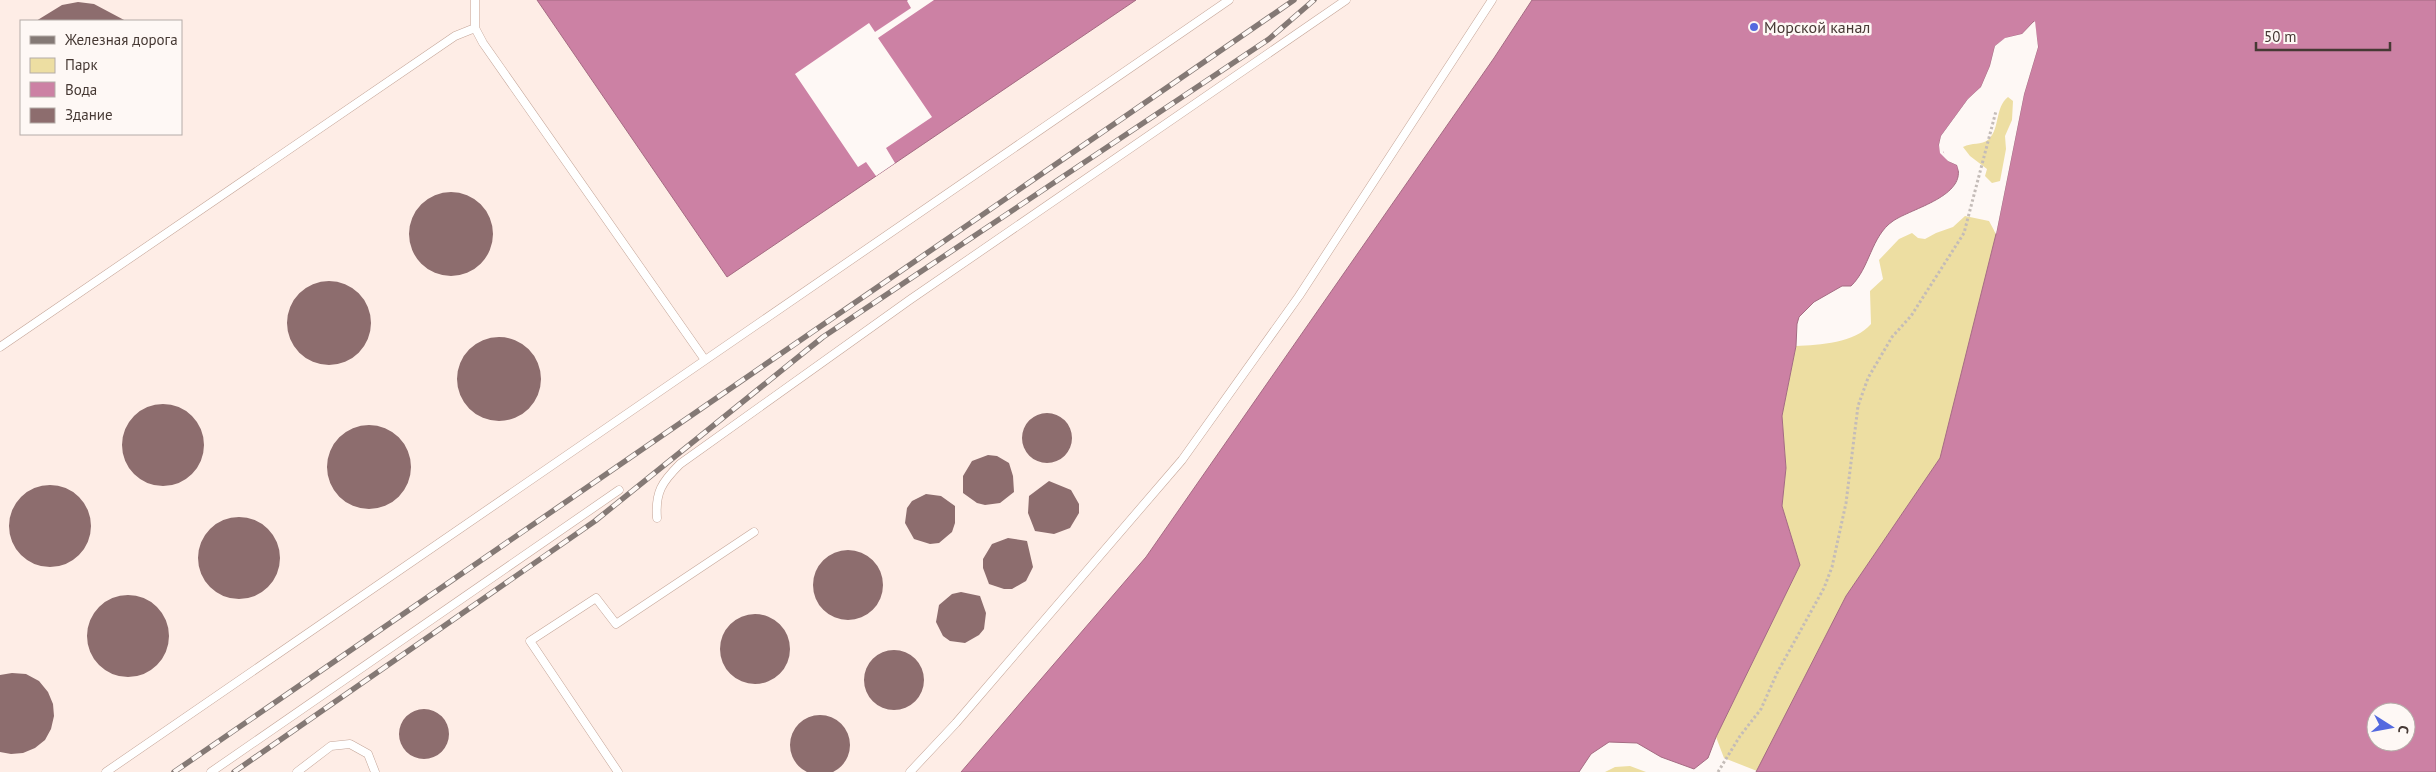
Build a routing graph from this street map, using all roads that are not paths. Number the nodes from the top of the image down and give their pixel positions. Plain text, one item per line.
1 (475, 0) edge
2 (1228, 0) edge
3 (1346, 0) edge
4 (1492, 0) edge
5 (474, 28) junction
6 (0, 347) edge
7 (705, 360) junction
8 (620, 490) dead end
9 (657, 518) dead end
10 (754, 532) dead end
11 (106, 772) edge
12 (211, 772) edge
13 (297, 772) edge
14 (375, 772) edge
15 (618, 772) edge
16 (910, 772) edge

1 - 5 lane
2 - 7 lane
3 - 9 lane
4 - 16 lane
5 - 6 lane
5 - 7 lane
7 - 11 lane
8 - 12 lane
10 - 15 lane
13 - 14 lane

